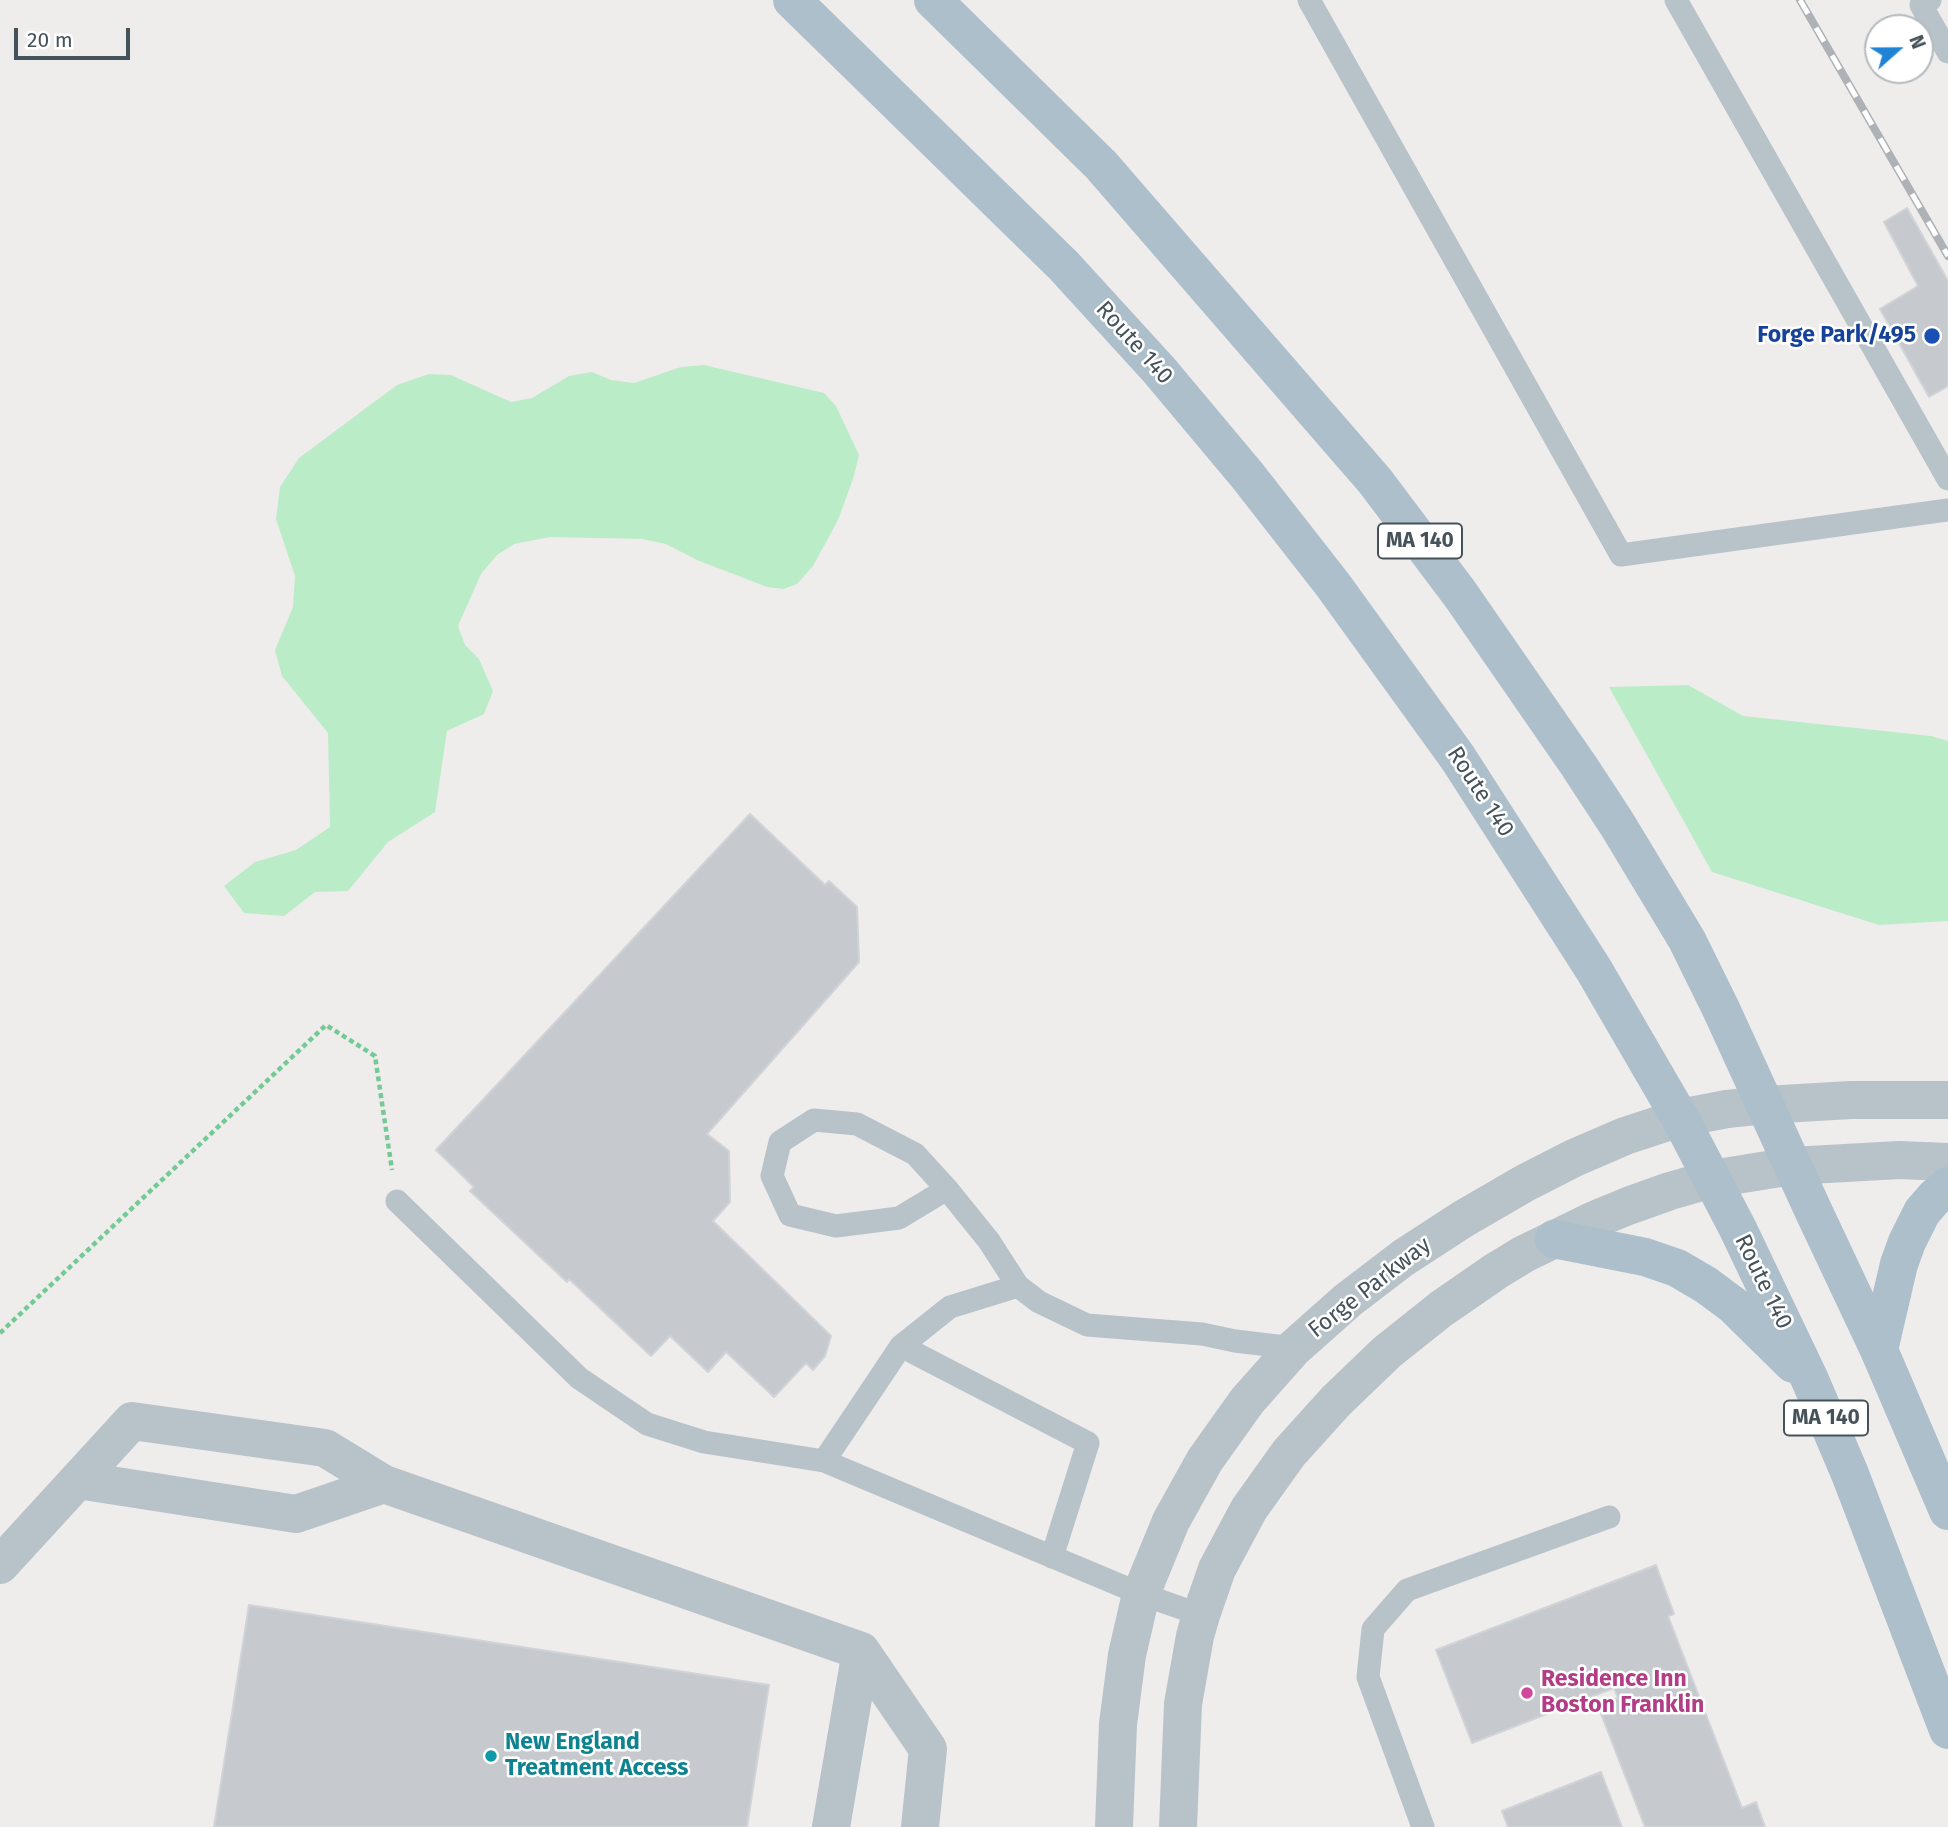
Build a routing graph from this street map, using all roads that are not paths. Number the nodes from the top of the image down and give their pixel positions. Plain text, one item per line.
1 (792, 0) edge
2 (933, 0) edge
3 (1309, 0) edge
4 (1676, 0) edge
5 (1930, 0) edge
6 (1948, 52) edge
7 (1948, 478) edge
8 (1948, 510) edge
9 (1948, 1100) edge
10 (1765, 1105) junction
11 (1680, 1118) junction
12 (1948, 1162) edge
13 (1792, 1166) junction
14 (1712, 1180) junction
15 (1948, 1186) edge
16 (947, 1189) junction
17 (397, 1201) road end
18 (1554, 1239) junction
19 (1018, 1286) junction
20 (901, 1346) junction
21 (1294, 1348) junction
22 (1879, 1350) junction
23 (1810, 1380) junction
24 (824, 1461) junction
25 (78, 1480) junction
26 (383, 1484) junction
27 (1948, 1511) edge
28 (1609, 1517) dead end
29 (1052, 1557) junction
30 (0, 1565) edge
31 (1142, 1594) junction
32 (1200, 1615) junction
33 (860, 1651) junction
34 (1948, 1730) edge
35 (831, 1827) edge
36 (920, 1827) edge
37 (1114, 1827) edge
38 (1178, 1827) edge
39 (1423, 1827) edge

1 - 11 main road, Route 140 / MA 140
2 - 10 main road, MA 140
3 - 8 lane
4 - 7 lane
5 - 6 lane
9 - 10 street, Forge Parkway
10 - 11 street, Forge Parkway
10 - 13 main road, MA 140
11 - 14 main road, Route 140 / MA 140
11 - 21 street, Forge Parkway
12 - 13 street
13 - 14 street
13 - 22 main road, MA 140
14 - 18 street
14 - 23 main road, Route 140 / MA 140
15 - 22 main road
16 - 16 lane
16 - 19 lane
17 - 24 lane
18 - 23 main road
18 - 32 street
19 - 20 lane
19 - 21 lane
20 - 24 lane
20 - 29 lane
21 - 31 street, Forge Parkway
22 - 27 main road, MA 140
23 - 34 main road, Route 140 / MA 140
24 - 29 lane
25 - 26 street
25 - 26 street
25 - 30 street
26 - 33 street
28 - 39 lane
29 - 31 lane
31 - 32 lane
31 - 37 street, Forge Parkway
32 - 38 street
33 - 35 street
33 - 36 street

